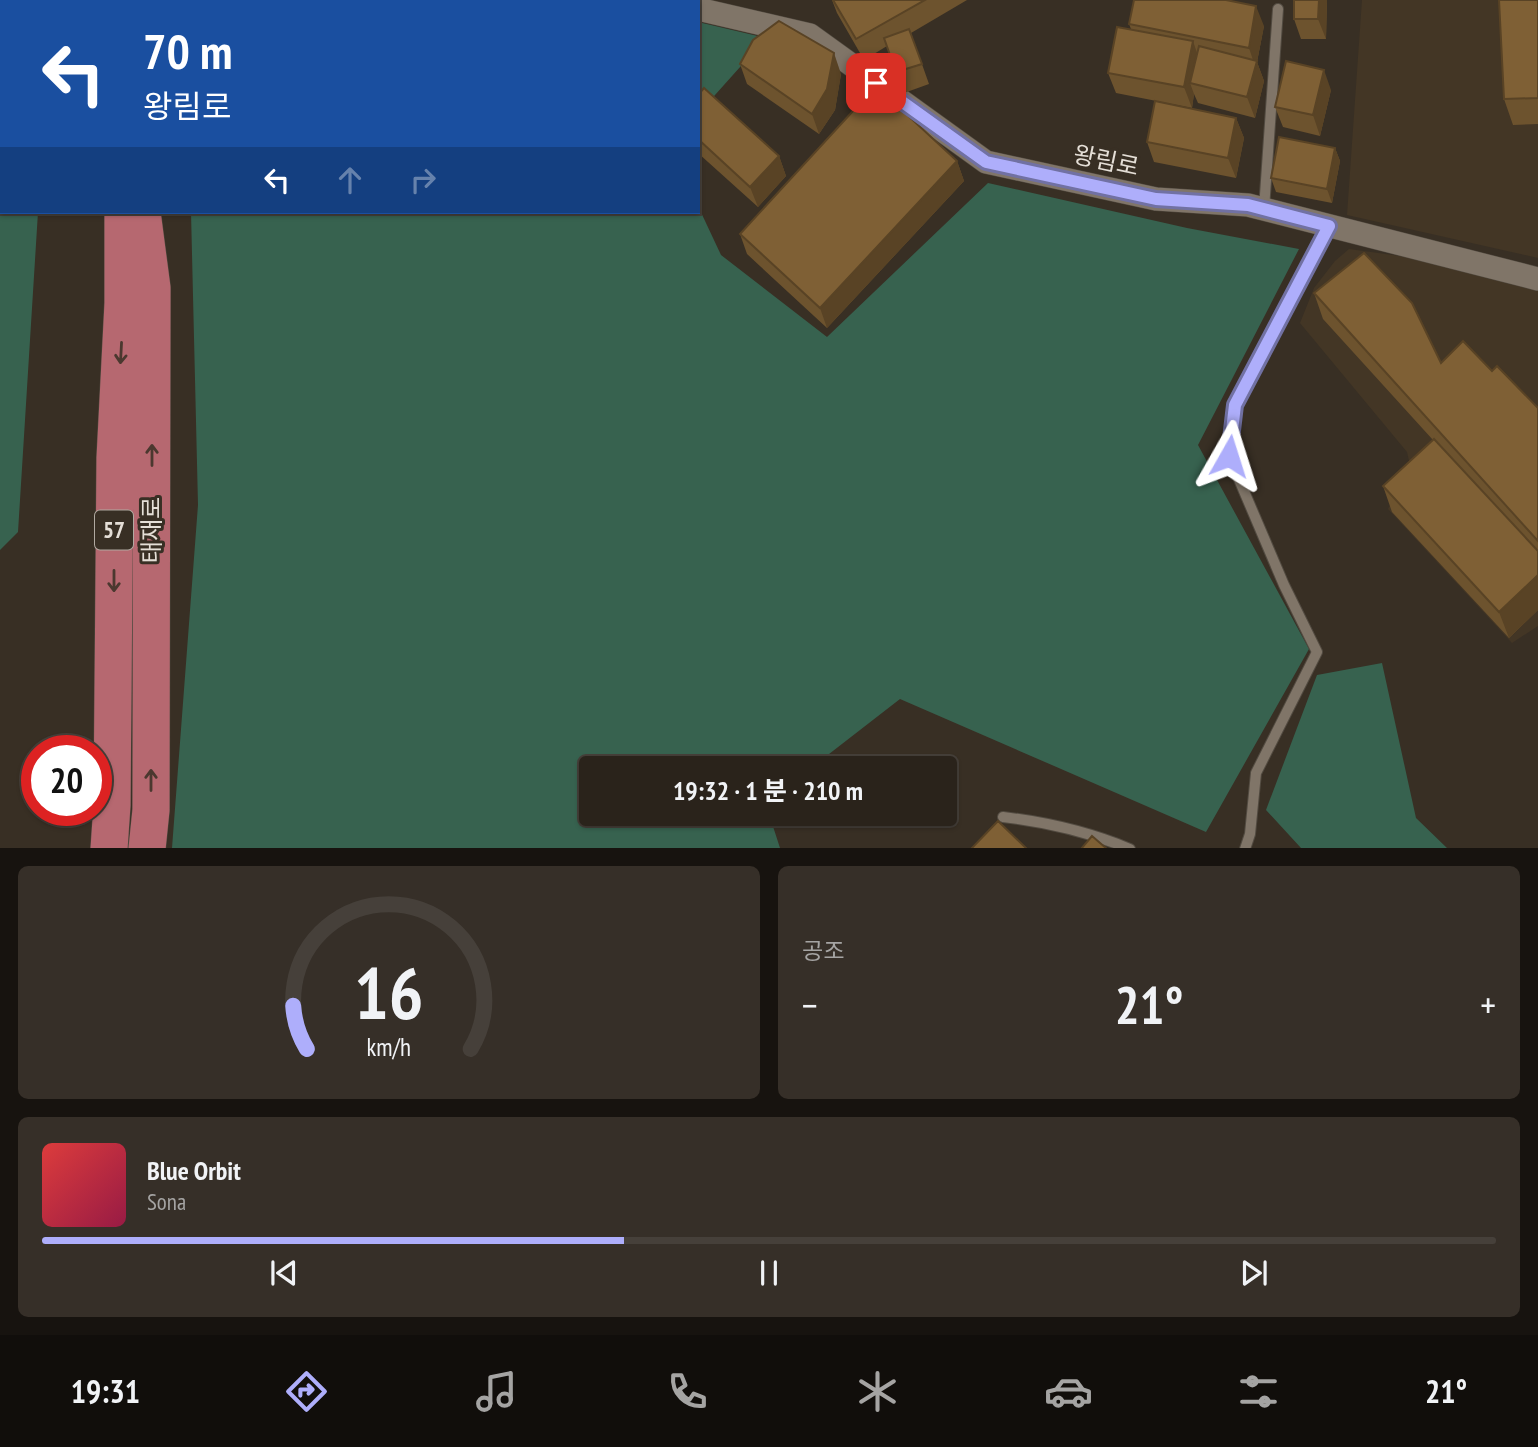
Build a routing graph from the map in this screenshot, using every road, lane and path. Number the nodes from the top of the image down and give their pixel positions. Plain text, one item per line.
1 (700, 9) edge
2 (1279, 9) dead end
3 (1264, 209) junction
4 (111, 214) edge
5 (123, 214) edge
6 (142, 214) edge
7 (160, 214) edge
8 (1329, 226) junction
9 (1538, 279) edge
10 (138, 296) junction
11 (1003, 817) dead end
12 (106, 848) edge
13 (147, 848) edge
14 (1128, 848) edge
15 (1245, 848) edge

1 - 3 street, 왕림로
2 - 3 lane
3 - 8 street, 왕림로
4 - 10 highway
5 - 10 highway, 태재로 / 57
6 - 10 highway, 태재로 / 57
7 - 10 highway
8 - 9 street, 왕림로
8 - 15 lane
10 -> 12 highway, 태재로 / 57
13 -> 10 highway, 태재로 / 57
11 - 14 lane

